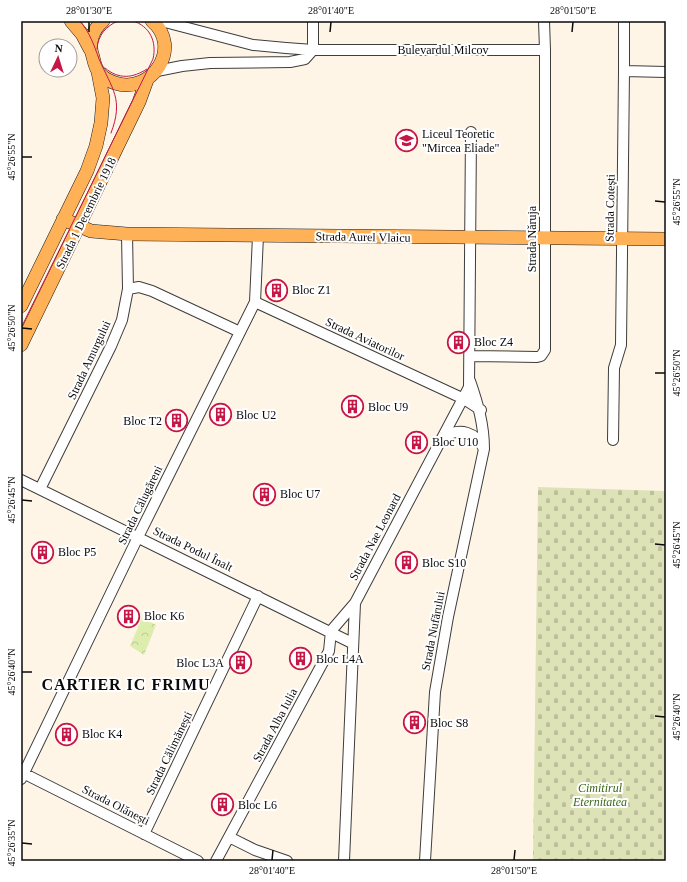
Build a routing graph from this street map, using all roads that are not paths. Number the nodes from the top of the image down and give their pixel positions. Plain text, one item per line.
1 (71, 21) edge
2 (103, 21) edge
3 (152, 21) edge
4 (161, 21) edge
5 (313, 21) edge
6 (544, 21) edge
7 (624, 21) edge
8 (90, 50) junction
9 (313, 50) junction
10 (545, 50) junction
11 (157, 71) junction
12 (98, 72) junction
13 (624, 72) junction
14 (666, 72) edge
15 (147, 80) junction
16 (472, 132) dead end
17 (63, 219) junction
18 (80, 226) junction
19 (127, 234) junction
20 (258, 236) junction
21 (471, 238) junction
22 (546, 238) junction
23 (623, 238) junction
24 (666, 239) edge
25 (128, 289) junction
26 (255, 302) junction
27 (21, 306) edge
28 (240, 332) junction
29 (21, 345) edge
30 (470, 356) junction
31 (470, 381) junction
32 (452, 394) junction
33 (464, 399) junction
34 (480, 410) junction
35 (456, 414) junction
36 (444, 437) junction
37 (613, 440) dead end
38 (484, 450) junction
39 (21, 480) edge
40 (40, 489) junction
41 (138, 537) junction
42 (258, 596) junction
43 (355, 603) junction
44 (331, 631) junction
45 (352, 643) junction
46 (22, 775) edge
47 (144, 834) junction
48 (229, 837) junction
49 (198, 861) edge
50 (216, 861) edge
51 (287, 861) edge
52 (344, 861) edge
53 (424, 861) edge

1 - 8 main road
2 - 8 main road
3 - 11 main road
4 - 9 street, Bulevardul Milcov
5 - 9 street
6 - 10 street
7 - 13 street
8 - 12 main road, Strada 1 Decembrie 1918
9 - 10 street, Bulevardul Milcov
9 - 11 street
10 - 22 street, Strada Năruja
11 - 15 main road
12 - 15 main road
12 - 17 main road, Strada 1 Decembrie 1918
13 - 14 street
13 - 23 street, Strada Cotești
15 - 18 main road, Strada 1 Decembrie 1918
16 - 21 street, Strada Nae Leonard
17 - 18 main road, Strada Aurel Vlaicu
17 - 27 main road, Strada 1 Decembrie 1918
18 - 19 main road, Strada Aurel Vlaicu
18 - 29 main road, Strada 1 Decembrie 1918
19 - 20 main road, Strada Aurel Vlaicu
19 - 25 street, Strada Amurgului
20 - 21 main road, Strada Aurel Vlaicu
20 - 26 street, Strada Călugăreni
21 - 22 main road, Strada Aurel Vlaicu
21 - 30 street, Strada Nae Leonard
22 - 23 main road, Strada Aurel Vlaicu
22 - 30 street, Strada Năruja
23 - 24 main road, Strada Aurel Vlaicu
23 - 37 street, Strada Cotești
25 - 28 street
25 - 40 street, Strada Amurgului
26 - 28 street, Strada Călugăreni
26 - 32 street, Strada Aviatorilor
28 - 41 street, Strada Călugăreni
30 - 31 street, Strada Nae Leonard
31 - 32 street
31 - 33 street, Strada Nae Leonard
31 - 34 street, Strada Nufărului
32 - 33 street, Strada Aviatorilor
32 - 35 street
33 - 34 street
33 - 35 street, Strada Nae Leonard
34 - 38 street, Strada Nufărului
35 - 36 street, Strada Nae Leonard
36 - 38 street
36 - 43 street, Strada Nae Leonard
38 - 53 street, Strada Nufărului
39 - 40 street, Strada Podul Înalt
40 - 41 street, Strada Podul Înalt
41 - 42 street, Strada Podul Înalt
41 - 46 street, Strada Călugăreni
42 - 44 street, Strada Podul Înalt
42 - 47 street, Strada Călimănești
43 - 44 street
43 - 45 street, Strada Nae Leonard
44 - 45 street, Strada Podul Înalt
44 - 48 street, Strada Alba Iulia
45 - 52 street, Strada Nae Leonard
46 - 47 street, Strada Olănești
47 - 49 street, Strada Olănești
48 - 50 street, Strada Alba Iulia
48 - 51 street

